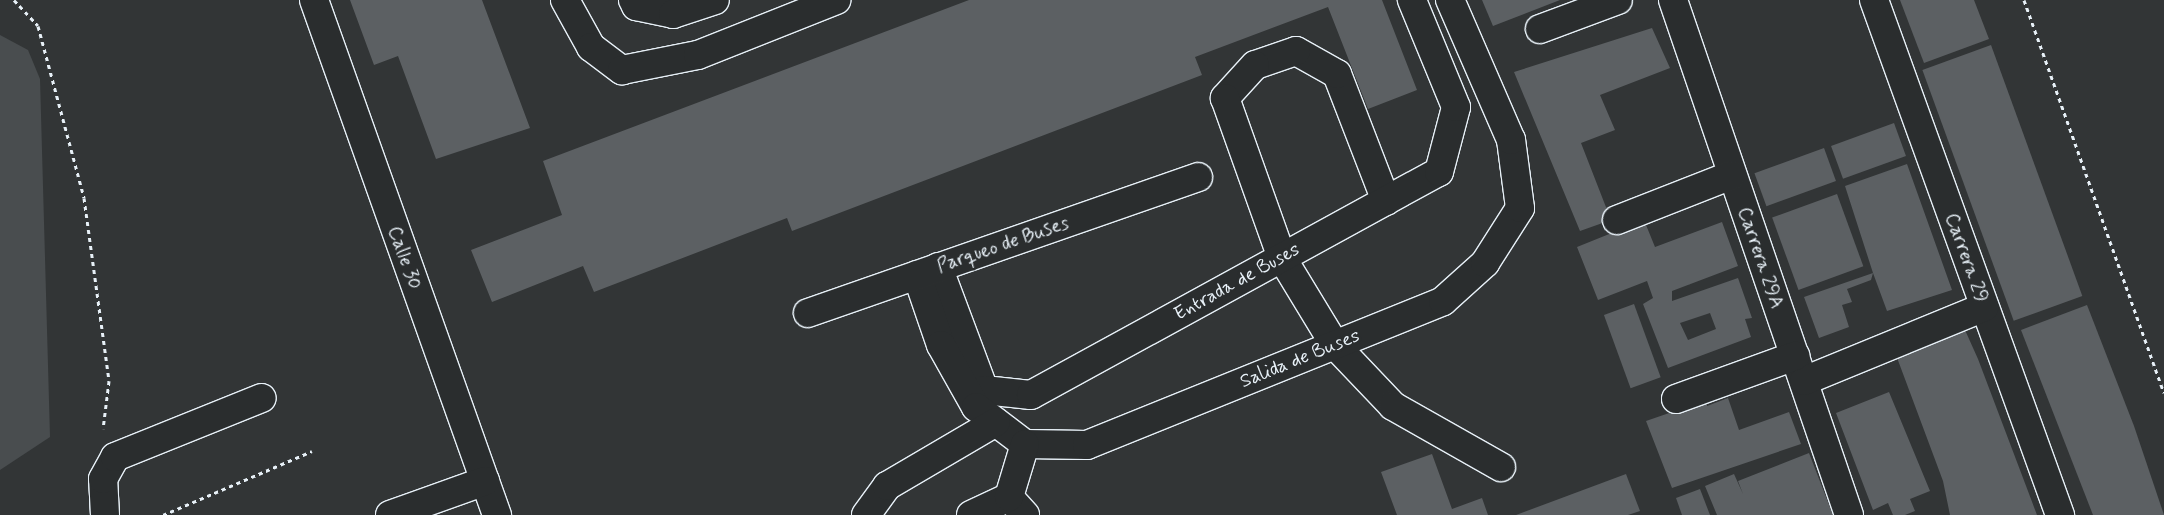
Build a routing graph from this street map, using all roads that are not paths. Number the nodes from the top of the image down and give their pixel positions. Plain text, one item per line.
1 (314, 0) edge
2 (565, 0) edge
3 (633, 0) edge
4 (715, 0) edge
5 (836, 0) edge
6 (1412, 0) edge
7 (1450, 0) edge
8 (1618, 0) edge
9 (1673, 0) edge
10 (1874, 0) edge
11 (1540, 29) dead end
12 (1732, 175) junction
13 (1198, 177) dead end
14 (1386, 201) junction
15 (1617, 220) dead end
16 (1282, 258) junction
17 (928, 271) junction
18 (1984, 307) junction
19 (808, 313) dead end
20 (1335, 345) junction
21 (1795, 356) junction
22 (1804, 381) junction
23 (262, 398) dead end
24 (1676, 399) dead end
25 (996, 422) junction
26 (1026, 444) junction
27 (1501, 467) dead end
28 (485, 481) junction
29 (1017, 506) edge
30 (105, 515) edge
31 (390, 515) edge
32 (497, 515) edge
33 (866, 515) edge
34 (971, 515) edge
35 (1849, 515) edge
36 (2060, 515) edge

1 - 28 street, Calle 30
2 - 5 street
3 - 4 street
6 - 14 street, Entrada de Buses
7 - 20 street, Salida de Buses
8 - 11 street
9 - 12 street, Carrera 29A
10 - 18 street, Carrera 29
12 - 15 street
12 - 21 street, Carrera 29A
13 - 17 street, Parqueo de Buses
14 - 16 street, Entrada de Buses
14 - 16 street
16 - 17 street, Entrada de Buses
16 - 20 street
17 - 19 street, Parqueo de Buses
17 - 25 street
18 - 22 street
18 - 36 street, Carrera 29
20 - 26 street, Salida de Buses
20 - 27 street
21 - 22 street, Carrera 29A
21 - 24 street
22 - 35 street, Carrera 29A
23 - 30 street
25 - 26 street
25 - 33 street
26 - 29 street
28 - 31 street
28 - 32 street, Calle 30
29 - 34 street

